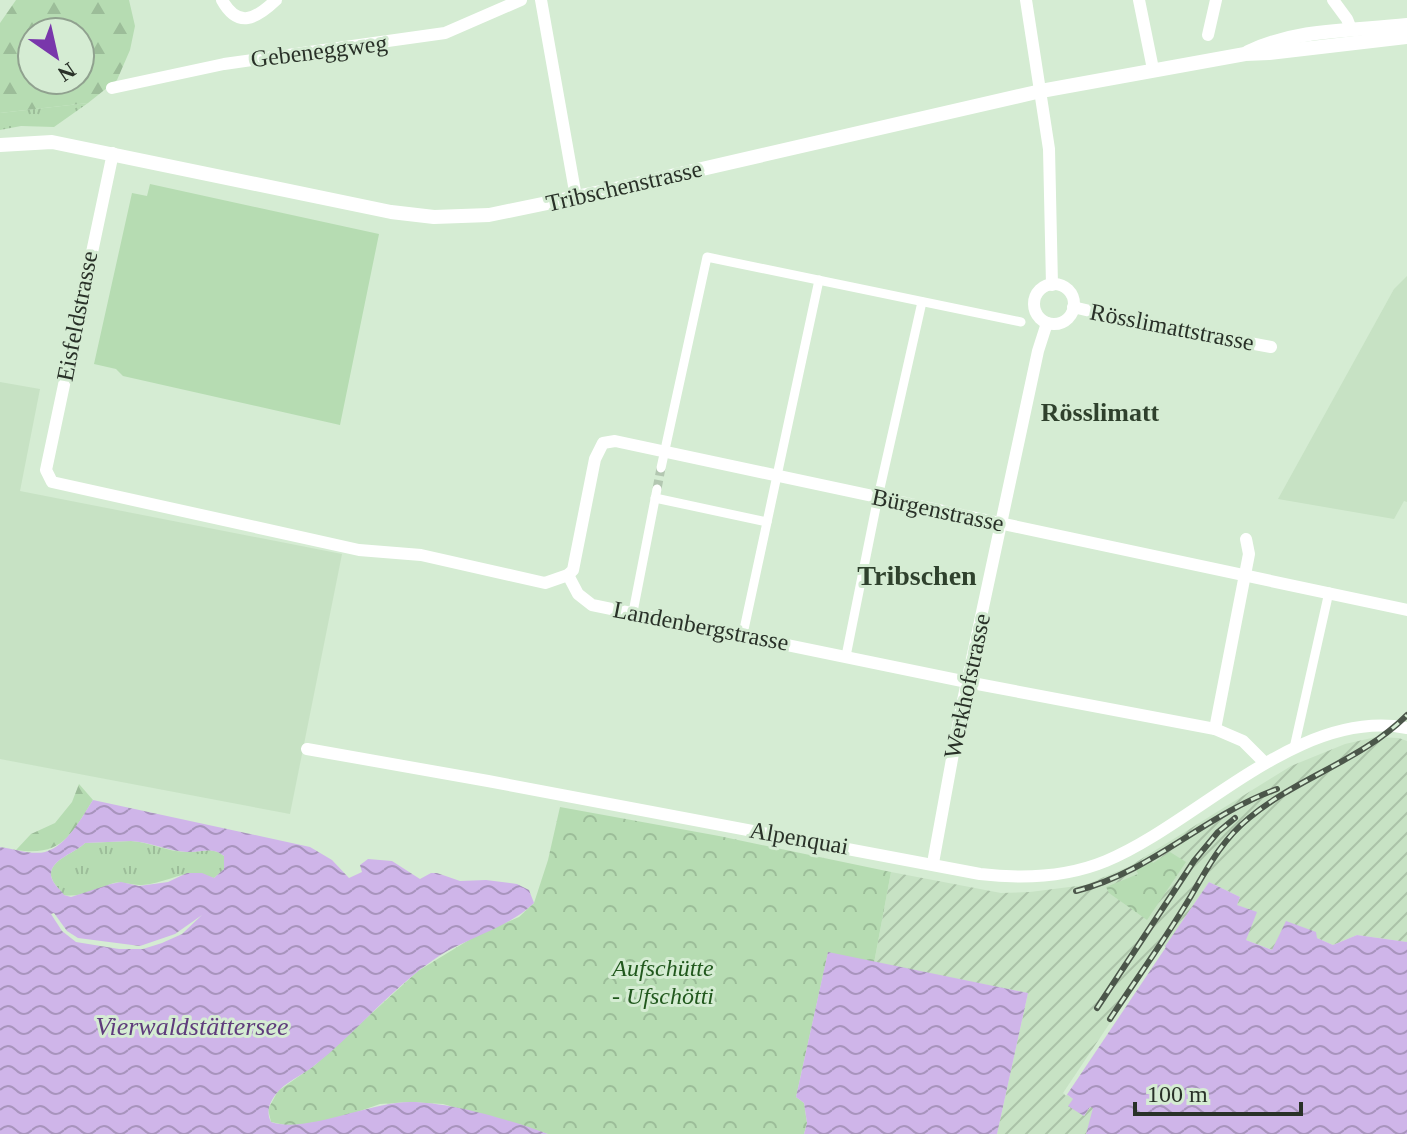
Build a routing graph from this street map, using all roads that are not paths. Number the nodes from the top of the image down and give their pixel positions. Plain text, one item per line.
1 (222, 0) edge
2 (276, 0) edge
3 (521, 0) edge
4 (541, 0) edge
5 (1026, 0) edge
6 (1139, 0) edge
7 (1216, 0) edge
8 (1333, 0) edge
9 (1407, 25) edge
10 (1351, 29) junction
11 (1208, 35) dead end
12 (1407, 37) edge
13 (1245, 54) junction
14 (1153, 69) junction
15 (112, 88) dead end
16 (1041, 91) junction
17 (0, 145) edge
18 (113, 153) junction
19 (576, 197) junction
20 (819, 280) junction
21 (1052, 285) junction
22 (922, 302) junction
23 (1073, 307) junction
24 (1021, 322) dead end
25 (1047, 323) junction
26 (1271, 347) dead end
27 (665, 451) junction
28 (661, 468) tunnel mouth
29 (777, 476) junction
30 (878, 497) junction
31 (767, 522) junction
32 (1000, 524) junction
33 (1246, 539) dead end
34 (568, 575) junction
35 (1244, 575) junction
36 (1329, 592) junction
37 (1407, 610) edge
38 (633, 612) junction
39 (743, 634) junction
40 (846, 656) junction
41 (967, 682) junction
42 (1407, 728) edge
43 (1215, 729) junction
44 (1294, 748) junction
45 (307, 749) dead end
46 (1265, 763) junction
47 (933, 863) junction

1 - 2 street
3 - 15 street, Gebeneggweg
4 - 19 street
5 - 16 street, Werkhofstrasse
6 - 14 street
7 - 11 street
8 - 10 street
9 - 10 street, Tribschenstrasse
10 - 13 street, Tribschenstrasse
12 - 13 street, Tribschenstrasse
13 - 14 street, Tribschenstrasse
14 - 16 street, Tribschenstrasse
16 - 19 street, Tribschenstrasse
16 - 21 street, Werkhofstrasse
17 - 18 street, Tribschenstrasse
18 - 19 street, Tribschenstrasse
18 - 34 street, Eisfeldstrasse
20 - 22 street
20 - 27 street
20 - 29 street
21 - 23 street
21 - 25 street, Werkhofstrasse
22 - 24 street
22 - 30 street
23 - 25 street
23 - 26 street, Rösslimattstrasse
25 - 32 street, Werkhofstrasse
27 - 28 street
27 - 29 street, Bürgenstrasse
27 - 34 street, Bürgenstrasse
29 - 30 street, Bürgenstrasse
29 - 31 street
30 - 32 street, Bürgenstrasse
30 - 40 street
31 - 38 street
31 - 39 street
32 - 35 street, Bürgenstrasse
32 - 41 street, Werkhofstrasse
33 - 35 street
34 - 38 street, Landenbergstrasse
35 - 36 street, Bürgenstrasse
35 - 43 street
36 - 37 street, Bürgenstrasse
36 - 44 street
38 - 39 street, Landenbergstrasse
39 - 40 street, Landenbergstrasse
40 - 41 street, Landenbergstrasse
41 - 43 street, Landenbergstrasse
41 - 47 street, Werkhofstrasse
42 - 44 street, Alpenquai
43 - 46 street, Landenbergstrasse
44 - 46 street, Alpenquai
45 - 47 street, Alpenquai
46 - 47 street, Alpenquai

